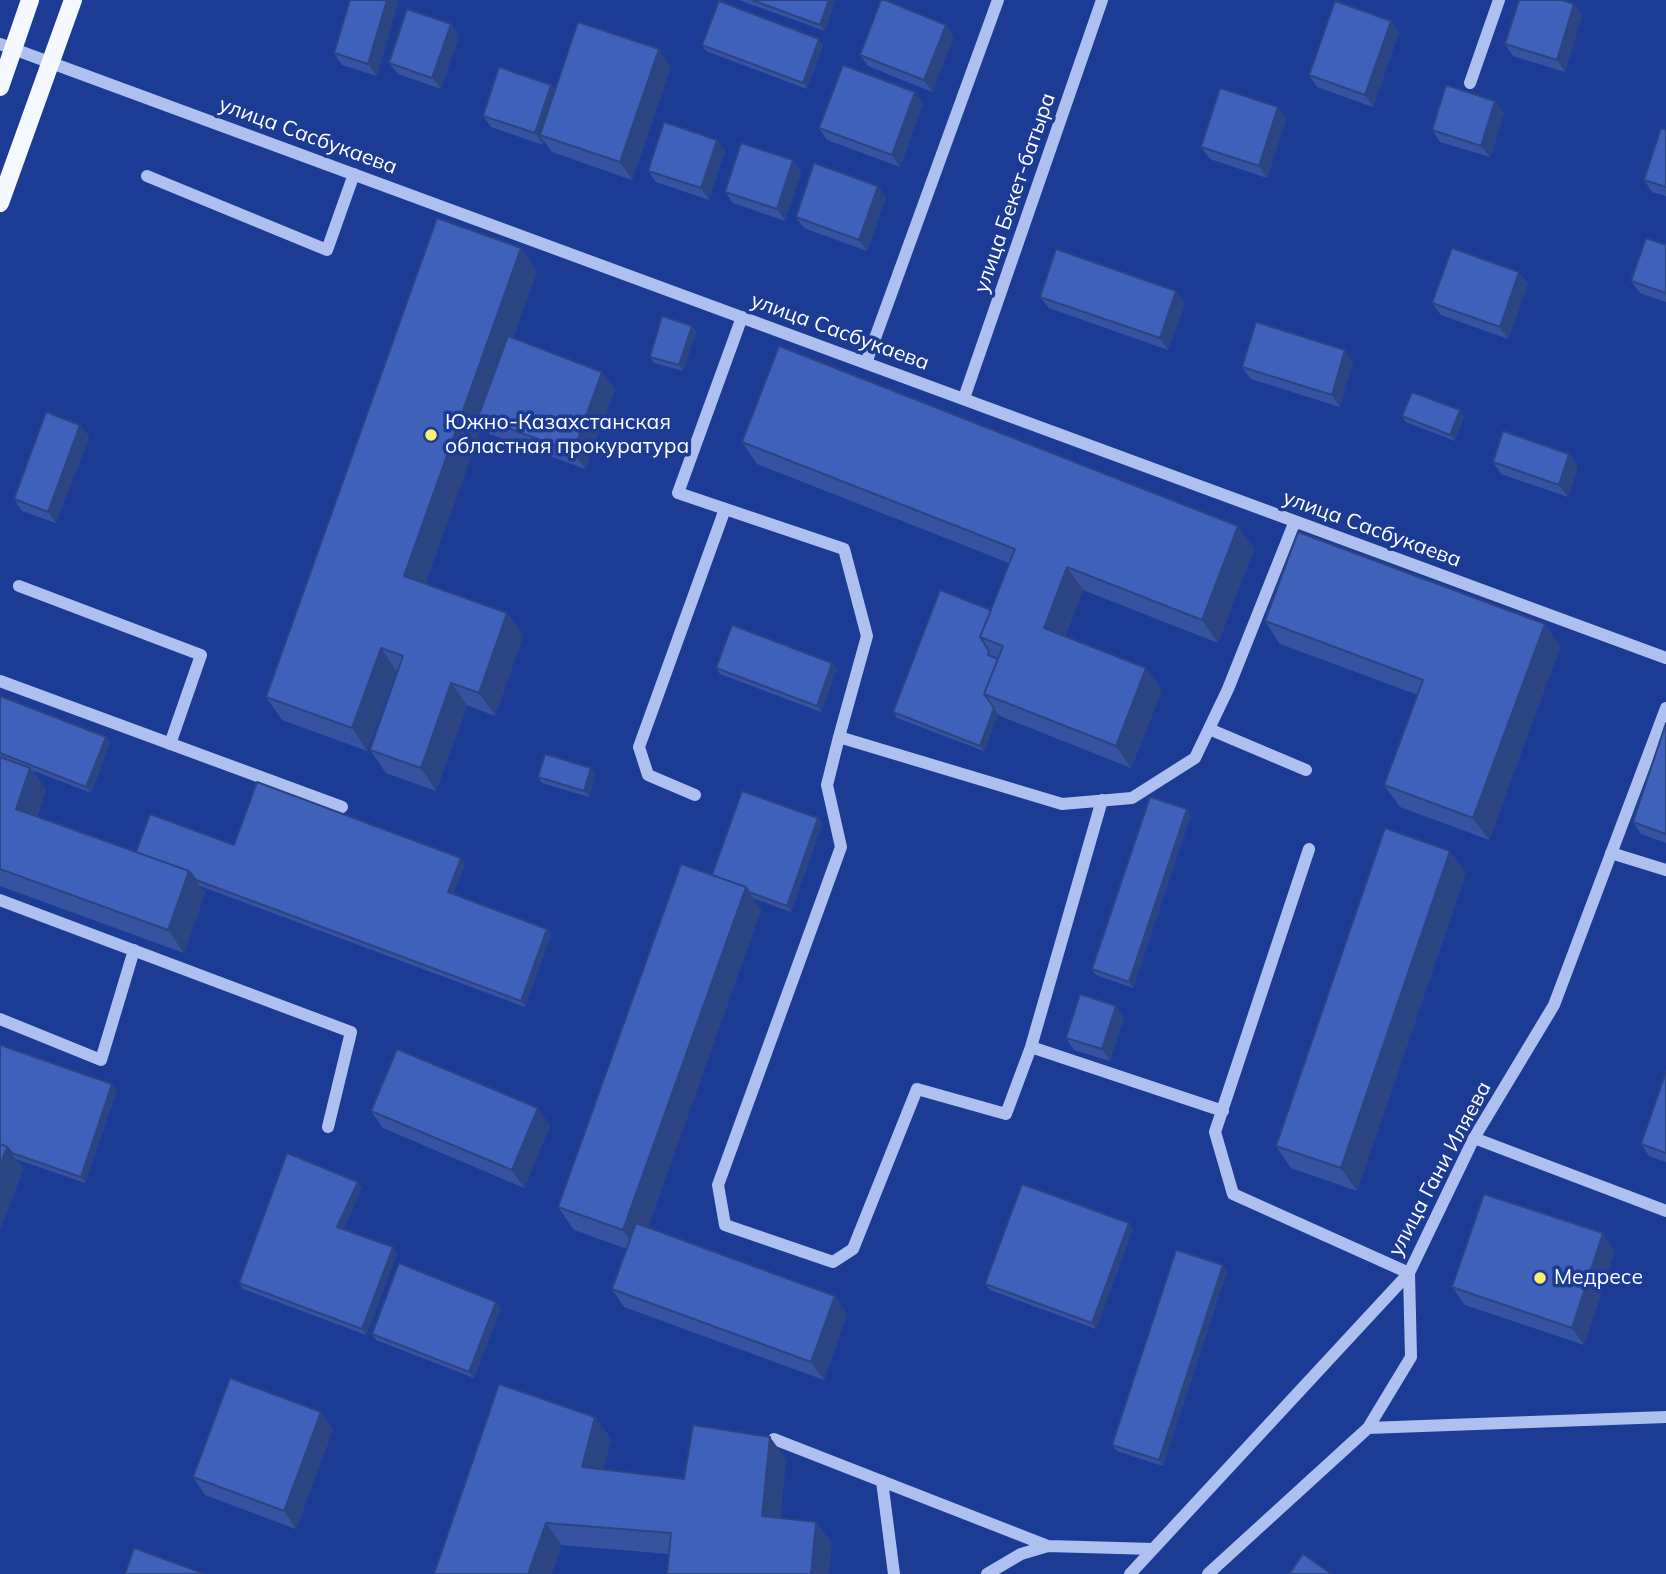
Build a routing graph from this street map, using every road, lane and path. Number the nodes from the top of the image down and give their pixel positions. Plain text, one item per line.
1 (30, 0) edge
2 (72, 0) edge
3 (998, 0) edge
4 (1102, 0) edge
5 (1499, 0) edge
6 (7, 46) edge
7 (51, 61) junction
8 (1470, 83) dead end
9 (0, 87) edge
10 (355, 174) junction
11 (146, 176) dead end
12 (0, 203) edge
13 (742, 317) junction
14 (866, 363) junction
15 (964, 398) junction
16 (725, 509) junction
17 (1295, 521) junction
18 (19, 586) dead end
19 (1666, 658) edge
20 (0, 681) edge
21 (1666, 708) edge
22 (1209, 729) junction
23 (839, 737) junction
24 (170, 744) junction
25 (1306, 770) dead end
26 (695, 795) dead end
27 (1102, 800) junction
28 (342, 807) dead end
29 (1309, 849) dead end
30 (1611, 853) junction
31 (1666, 870) edge
32 (0, 900) edge
33 (134, 950) junction
34 (0, 1019) edge
35 (1031, 1047) junction
36 (1223, 1111) junction
37 (328, 1127) dead end
38 (1474, 1138) junction
39 (1666, 1211) edge
40 (1409, 1273) junction
41 (1666, 1417) edge
42 (1368, 1428) junction
43 (774, 1439) dead end
44 (882, 1481) junction
45 (1048, 1546) junction
46 (1153, 1549) junction
47 (894, 1574) edge
48 (987, 1574) edge
49 (1130, 1574) edge
50 (1208, 1574) edge

1 - 6 main road
2 - 7 main road
3 - 14 street
4 - 15 street, улица Бекет-батыра
5 - 8 street
6 - 7 street, улица Сасбукаева
6 - 9 main road
7 - 10 street, улица Сасбукаева
7 - 12 main road
10 - 11 street
10 - 13 street, улица Сасбукаева
13 - 14 street, улица Сасбукаева
13 - 16 street
14 - 15 street, улица Сасбукаева
15 - 17 street, улица Сасбукаева
16 - 23 street
16 - 26 street
17 - 19 street, улица Сасбукаева
17 - 22 street
18 - 24 street
20 - 24 street
21 - 30 street, улица Гани Иляева
22 - 25 street
22 - 27 street
23 - 27 street
23 - 35 street
24 - 28 street
27 - 35 street
29 - 36 street
30 - 31 street
30 - 38 street, улица Гани Иляева
32 - 33 street
33 - 34 street
33 - 37 street
35 - 36 street
36 - 40 street
38 - 39 street
38 - 40 street, улица Гани Иляева
40 - 42 street
40 - 46 street, улица Гани Иляева
41 - 42 street
42 - 50 street
43 - 44 street
44 - 45 street
44 - 47 street
45 - 46 street
45 - 48 street
46 - 49 street, улица Гани Иляева

